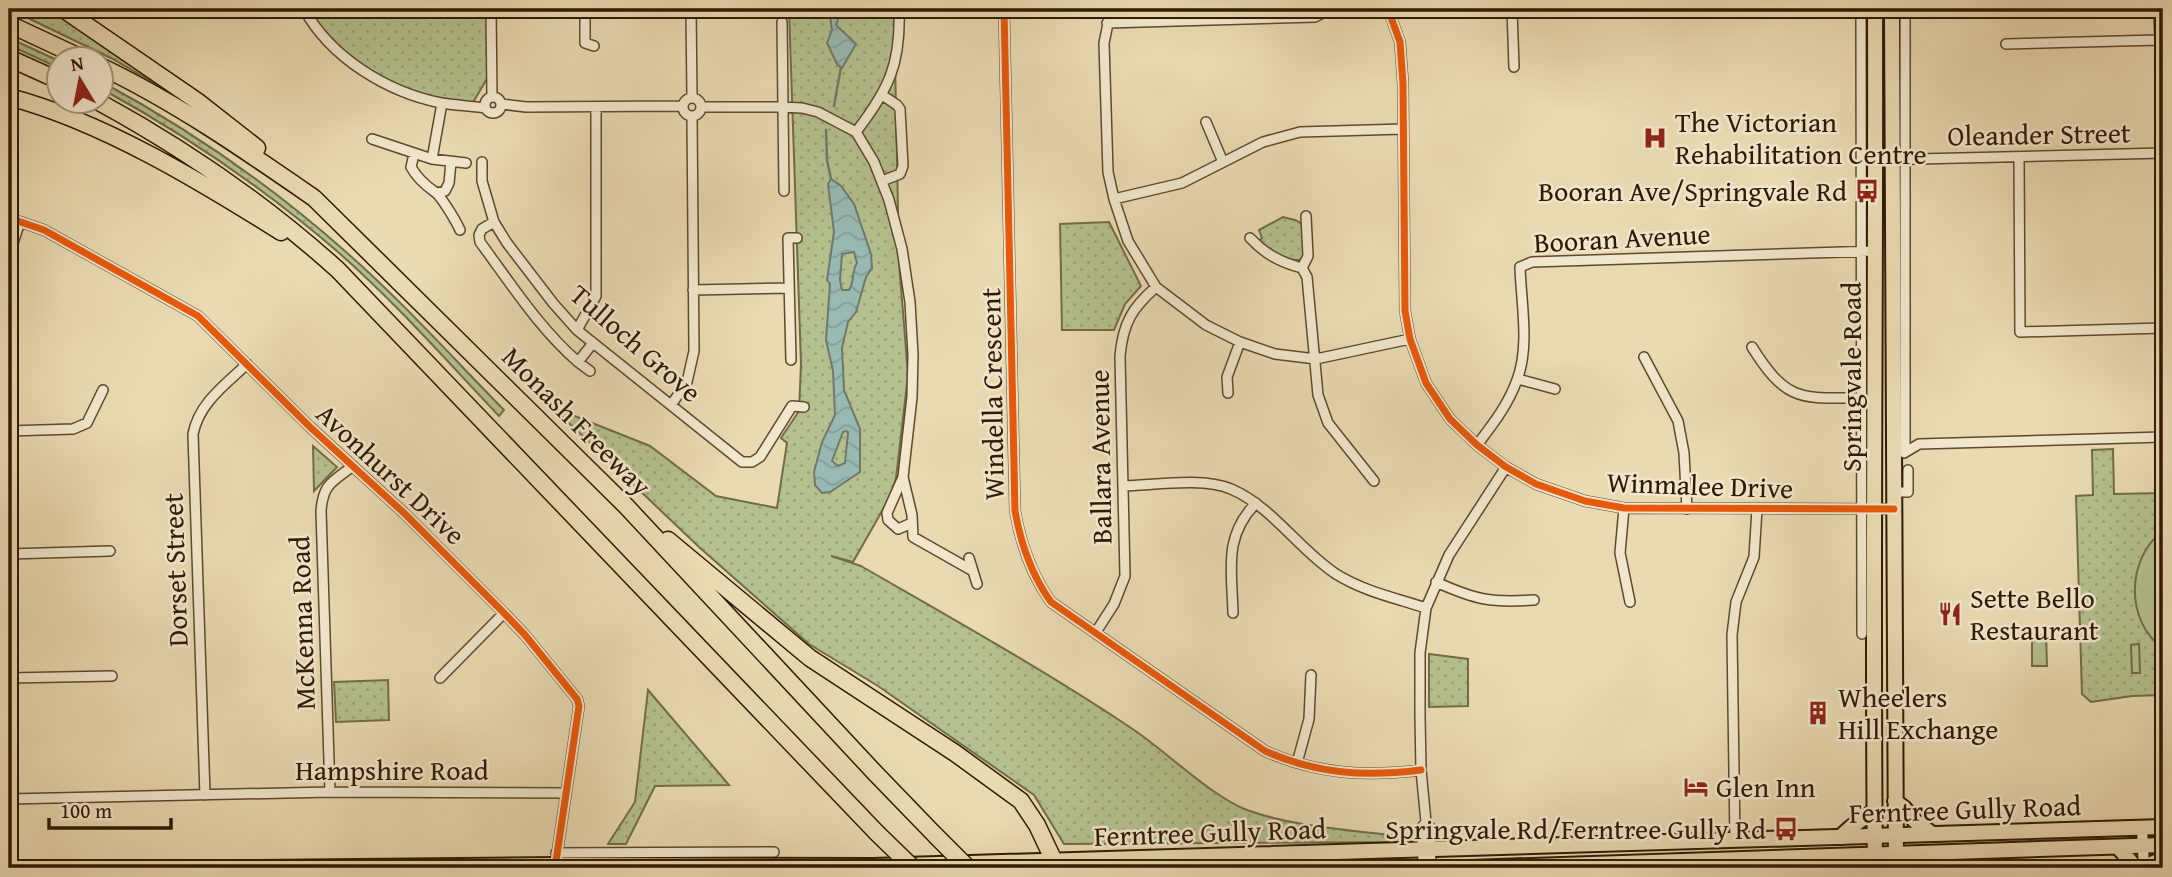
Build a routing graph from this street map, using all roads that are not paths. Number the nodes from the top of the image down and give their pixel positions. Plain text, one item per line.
1 (63, 9) edge
2 (304, 9) edge
3 (491, 9) edge
4 (585, 9) edge
5 (691, 9) edge
6 (899, 9) edge
7 (1003, 9) edge
8 (1111, 9) edge
9 (1331, 9) edge
10 (1388, 9) edge
11 (1512, 9) edge
12 (1530, 9) edge
13 (1861, 9) edge
14 (1875, 9) edge
15 (1892, 9) edge
16 (1905, 9) edge
17 (2159, 9) edge
18 (782, 22) dead end
19 (1107, 23) junction
20 (9, 24) edge
21 (2159, 40) junction
22 (2006, 44) dead end
23 (56, 46) edge
24 (585, 46) dead end
25 (9, 58) edge
26 (1514, 68) dead end
27 (116, 74) edge
28 (46, 75) edge
29 (882, 95) junction
30 (9, 97) edge
31 (492, 97) junction
32 (692, 97) junction
33 (442, 103) junction
34 (501, 104) junction
35 (682, 106) junction
36 (596, 107) junction
37 (701, 107) junction
38 (782, 107) junction
39 (485, 108) junction
40 (116, 112) edge
41 (692, 116) junction
42 (1206, 122) dead end
43 (1403, 129) junction
44 (856, 132) junction
45 (1868, 136) junction
46 (372, 139) dead end
47 (2163, 147) edge
48 (2163, 153) edge
49 (414, 154) junction
50 (2019, 157) junction
51 (432, 159) junction
52 (1875, 160) junction
53 (1899, 160) junction
54 (451, 162) junction
55 (482, 162) dead end
56 (1223, 162) junction
57 (466, 163) dead end
58 (882, 181) junction
59 (784, 191) dead end
60 (437, 192) junction
61 (314, 198) junction
62 (1114, 199) junction
63 (1306, 216) dead end
64 (9, 218) edge
65 (20, 222) junction
66 (494, 222) junction
67 (460, 230) dead end
68 (797, 238) dead end
69 (1250, 238) dead end
70 (1868, 252) junction
71 (9, 255) edge
72 (1302, 268) junction
73 (338, 270) junction
74 (1157, 287) junction
75 (788, 288) junction
76 (693, 290) junction
77 (2163, 328) edge
78 (577, 330) junction
79 (1410, 339) junction
80 (1240, 342) junction
81 (593, 343) junction
82 (1752, 347) dead end
83 (1644, 357) dead end
84 (1316, 359) junction
85 (791, 360) dead end
86 (578, 362) junction
87 (247, 365) junction
88 (590, 371) dead end
89 (1518, 379) junction
90 (1555, 389) dead end
91 (103, 390) dead end
92 (1228, 393) dead end
93 (1862, 398) junction
94 (671, 405) junction
95 (804, 407) dead end
96 (9, 432) edge
97 (1905, 434) junction
98 (2163, 438) edge
99 (1919, 444) junction
100 (1477, 445) junction
101 (1899, 456) junction
102 (353, 466) junction
103 (1506, 467) junction
104 (1908, 470) dead end
105 (903, 477) junction
106 (1374, 481) dead end
107 (1124, 486) junction
108 (1893, 492) junction
109 (1256, 503) junction
110 (626, 506) junction
111 (1624, 508) junction
112 (1687, 509) junction
113 (1757, 509) junction
114 (1868, 509) junction
115 (1894, 509) junction
116 (912, 523) junction
117 (898, 529) junction
118 (913, 537) junction
119 (110, 551) dead end
120 (9, 554) edge
121 (969, 558) dead end
122 (972, 571) junction
123 (1436, 582) junction
124 (977, 584) dead end
125 (1534, 600) dead end
126 (1630, 602) dead end
127 (1426, 608) junction
128 (504, 613) junction
129 (1233, 613) dead end
130 (1096, 632) junction
131 (1862, 634) dead end
132 (1311, 675) dead end
133 (112, 676) dead end
134 (9, 678) edge
135 (440, 678) dead end
136 (1297, 764) junction
137 (1421, 770) junction
138 (330, 792) junction
139 (565, 793) junction
140 (205, 796) junction
141 (9, 799) edge
142 (1895, 801) junction
143 (1874, 811) junction
144 (2163, 827) edge
145 (2142, 828) junction
146 (877, 833) junction
147 (1931, 833) junction
148 (1895, 835) junction
149 (1875, 836) junction
150 (1841, 837) junction
151 (1771, 839) junction
152 (1735, 841) junction
153 (1606, 845) junction
154 (2163, 845) edge
155 (2143, 846) junction
156 (2118, 847) junction
157 (1427, 849) junction
158 (774, 852) dead end
159 (638, 853) junction
160 (1930, 853) junction
161 (1840, 857) junction
162 (1771, 859) junction
163 (2163, 859) edge
164 (1054, 861) junction
165 (555, 862) edge
166 (1875, 862) edge
167 (1896, 862) edge
168 (653, 866) junction
169 (1608, 866) edge
170 (687, 867) edge
171 (1517, 867) edge
172 (257, 868) edge
173 (905, 868) edge
174 (913, 868) edge
175 (968, 868) edge
176 (1423, 868) edge
177 (1431, 868) edge
178 (1468, 868) edge
179 (1855, 868) edge
180 (1913, 868) edge
181 (2141, 868) edge

1 - 61 highway
2 - 33 street
3 - 31 street
4 - 24 street
5 - 32 street
6 - 29 street
7 - 130 street, Windella Crescent
8 - 19 street
9 - 19 street
10 - 43 street, Winmalee Drive
11 - 12 street
11 - 26 street
13 - 45 street, Springvale Road
14 - 45 main road, Springvale Road
15 - 53 main road, Springvale Road
16 - 53 street, Springvale Road
17 - 21 street
18 - 38 street
19 - 62 street
20 - 23 highway
21 - 22 street
21 - 47 street
25 - 28 highway
27 - 61 highway, Monash Freeway
29 - 44 street
29 - 58 street
30 - 73 highway
31 - 34 street
31 - 39 street
32 - 35 street
32 - 37 street
33 - 39 street
33 - 51 street
34 - 36 street
34 - 39 street
35 - 36 street
35 - 41 street
36 - 78 street
37 - 38 street
37 - 41 street
38 - 44 street
38 - 59 street
40 - 73 highway
41 - 76 street
42 - 56 street
43 - 56 street
43 - 79 street, Winmalee Drive
44 - 58 street
45 - 52 main road, Springvale Road
45 - 70 street, Springvale Road
46 - 49 street
48 - 50 street, Oleander Street
49 - 51 street
49 - 60 street
50 - 53 street, Oleander Street
50 - 77 street
51 - 54 street
52 - 53 street, Oleander Street
52 - 70 main road, Springvale Road
53 - 97 street, Springvale Road
53 - 101 main road, Springvale Road
54 - 57 street
54 - 60 street
55 - 66 street, Tulloch Grove
56 - 62 street
58 - 105 street
60 - 67 street
61 - 110 highway, Monash Freeway
62 - 74 street
63 - 72 street
64 - 65 street, Avonhurst Drive
65 - 71 street
65 - 87 street, Avonhurst Drive
66 - 78 street, Tulloch Grove
66 - 86 street
68 - 75 street
69 - 72 street
70 - 89 street, Booran Avenue
70 - 93 street, Springvale Road
70 - 114 main road, Springvale Road
72 - 84 street
73 - 146 highway
74 - 80 street
74 - 107 street, Ballara Avenue
75 - 76 street
75 - 85 street
76 - 94 street
78 - 81 street, Tulloch Grove
79 - 84 street
79 - 100 street, Winmalee Drive
80 - 84 street
80 - 92 street
81 - 86 street
81 - 94 street, Tulloch Grove
82 - 93 street
83 - 112 street
84 - 106 street
86 - 88 street
87 - 102 street, Avonhurst Drive
87 - 140 street, Dorset Street
89 - 90 street
89 - 100 street, Booran Avenue
91 - 96 street
93 - 114 street, Springvale Road
94 - 95 street, Tulloch Grove
97 - 99 street
97 - 101 street, Springvale Road
98 - 99 street
99 - 101 street
100 - 103 street, Winmalee Drive
101 - 108 main road, Springvale Road
102 - 128 street, Avonhurst Drive
102 - 138 street, McKenna Road
103 - 111 street, Winmalee Drive
103 - 123 street
104 - 108 street, Springvale Road
105 - 116 street
105 - 117 street
107 - 109 street
107 - 130 street, Ballara Avenue
108 - 115 main road, Springvale Road
109 - 127 street
109 - 129 street
110 - 164 highway
110 - 175 highway, Monash Freeway, bridge
111 - 112 street, Winmalee Drive
111 - 126 street
112 - 113 street, Winmalee Drive
113 - 114 street, Winmalee Drive
113 - 152 street
114 - 115 street, Winmalee Drive
114 - 131 street, Springvale Road
114 - 143 main road, Springvale Road
115 - 142 main road, Springvale Road
116 - 117 street
116 - 118 street
117 - 118 street
118 - 122 street
119 - 120 street
121 - 122 street
122 - 124 street
123 - 125 street
123 - 127 street
127 - 137 street
128 - 135 street
128 - 139 street, Avonhurst Drive
130 - 136 street, Windella Crescent
132 - 136 street
133 - 134 street
136 - 137 street, Windella Crescent
137 - 157 street
138 - 139 street, Hampshire Road
138 - 140 street, Hampshire Road
139 - 165 street, Avonhurst Drive
140 - 141 street, Hampshire Road
142 - 147 main road
142 - 148 main road, Springvale Road
143 - 149 main road, Springvale Road
143 - 150 main road
144 - 145 main road, Ferntree Gully Road
145 - 147 main road, Ferntree Gully Road
145 - 155 street
146 - 173 highway, bridge
146 - 174 highway, bridge
147 - 148 main road, Ferntree Gully Road
148 - 149 main road, Ferntree Gully Road
148 - 167 main road, Springvale Road
149 - 150 main road, Ferntree Gully Road
149 - 166 main road, Springvale Road
150 - 151 main road, Ferntree Gully Road
151 - 152 main road, Ferntree Gully Road
151 - 162 main road
152 - 153 main road, Ferntree Gully Road
153 - 157 main road, Ferntree Gully Road
153 - 169 street
154 - 155 main road, Ferntree Gully Road
155 - 156 main road, Ferntree Gully Road
155 - 181 street
156 - 160 main road, Ferntree Gully Road
156 - 181 main road
157 - 164 main road, Ferntree Gully Road
157 - 176 street
157 - 177 street
158 - 159 street
159 - 165 street
159 - 168 street
160 - 167 main road, Ferntree Gully Road
160 - 180 main road
161 - 162 main road, Ferntree Gully Road
161 - 166 main road, Ferntree Gully Road
161 - 179 main road
162 - 169 main road, Ferntree Gully Road
163 - 181 main road
164 - 170 main road, Ferntree Gully Road
165 - 168 main road, Ferntree Gully Road
165 - 172 main road, Ferntree Gully Road
166 - 167 main road, Ferntree Gully Road
168 - 170 main road, Ferntree Gully Road
169 - 171 main road, Ferntree Gully Road
171 - 178 main road, Ferntree Gully Road

